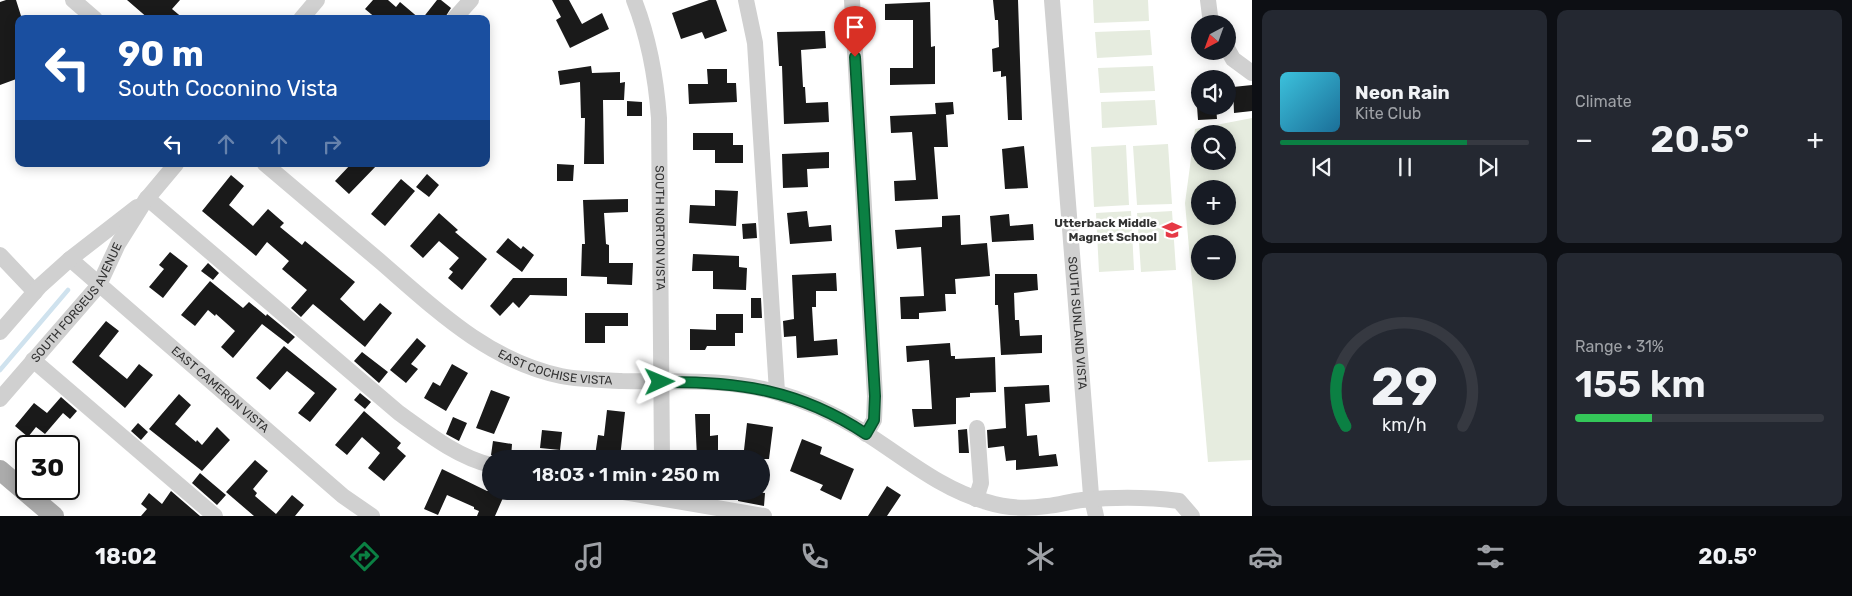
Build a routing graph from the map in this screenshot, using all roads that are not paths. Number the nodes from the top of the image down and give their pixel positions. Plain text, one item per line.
1 (73, 0) edge
2 (317, 0) edge
3 (471, 0) edge
4 (634, 0) edge
5 (746, 0) edge
6 (852, 0) edge
7 (1052, 0) edge
8 (1208, 0) edge
9 (90, 15) edge
10 (304, 15) edge
11 (458, 15) edge
12 (1210, 15) edge
13 (1234, 60) edge
14 (1252, 73) edge
15 (173, 167) edge
16 (268, 167) edge
17 (146, 199) junction
18 (0, 255) edge
19 (70, 259) junction
20 (99, 285) junction
21 (35, 292) junction
22 (0, 332) edge
23 (33, 360) junction
24 (660, 382) junction
25 (777, 392) junction
26 (0, 399) edge
27 (977, 428) dead end
28 (866, 434) junction
29 (662, 450) edge
30 (482, 462) edge
31 (0, 470) edge
32 (1092, 497) junction
33 (976, 499) junction
34 (663, 502) edge
35 (54, 516) edge
36 (215, 516) edge
37 (372, 516) edge
38 (764, 516) edge
39 (1096, 516) edge
40 (1192, 516) edge

1 - 9 street
2 - 10 street
3 - 11 street
4 - 24 street, SOUTH NORTON VISTA
5 - 25 street
6 - 28 street
7 - 32 street, SOUTH SUNLAND VISTA
8 - 12 street
13 - 14 street
15 - 17 street, SOUTH FORGEUS AVENUE
16 - 24 street, EAST COCHISE VISTA
17 - 19 street, SOUTH FORGEUS AVENUE
17 - 20 street, SOUTH FORGEUS AVENUE
17 - 30 street
18 - 21 street
19 - 20 street, EAST CAMERON VISTA
19 - 21 street, SOUTH FORGEUS AVENUE
20 - 23 street, SOUTH FORGEUS AVENUE
20 - 37 street, EAST CAMERON VISTA
21 - 22 street, SOUTH FORGEUS AVENUE
23 - 26 street, SOUTH FORGEUS AVENUE
23 - 36 street
24 - 25 street, EAST COCHISE VISTA
24 - 29 street, SOUTH NORTON VISTA
25 - 28 street, EAST COCHISE VISTA
27 - 33 street
28 - 33 street, EAST COCHISE VISTA
31 - 35 main road
32 - 33 street, EAST COCHISE VISTA
32 - 39 street, SOUTH SUNLAND VISTA
32 - 40 street, EAST COCHISE VISTA
34 - 38 street

